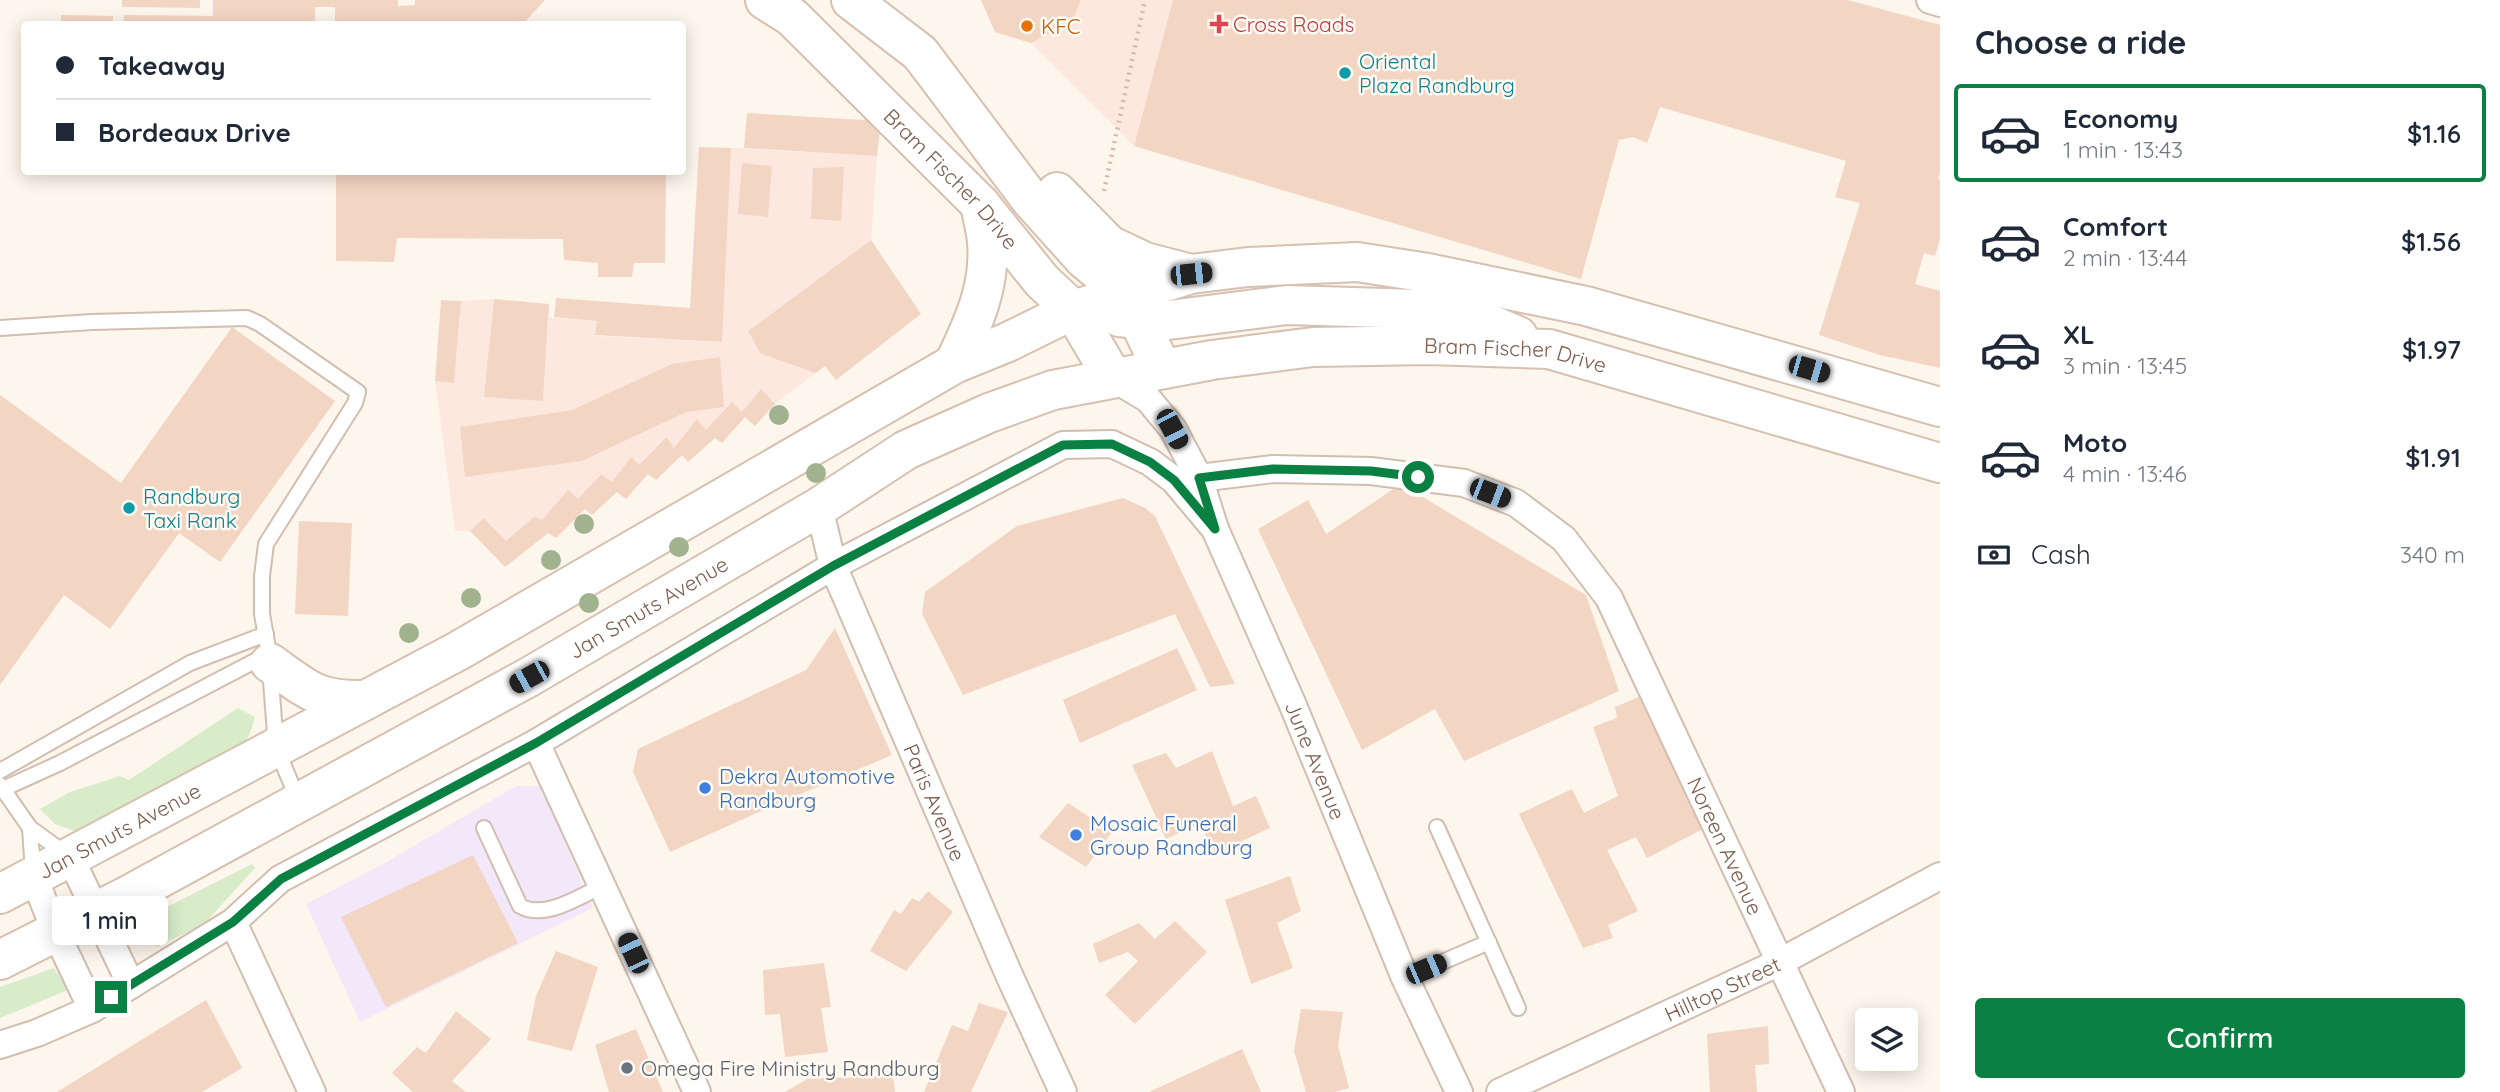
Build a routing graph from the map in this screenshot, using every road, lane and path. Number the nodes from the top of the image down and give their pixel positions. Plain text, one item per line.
1 (765, 0) edge
2 (851, 0) edge
3 (1145, 0) edge
4 (1930, 0) edge
5 (1940, 3) edge
6 (920, 53) junction
7 (980, 204) junction
8 (1095, 231) junction
9 (1191, 274) junction
10 (1133, 307) junction
11 (1073, 310) junction
12 (0, 328) edge
13 (1549, 349) junction
14 (954, 365) junction
15 (1162, 369) junction
16 (1113, 377) junction
17 (1940, 407) edge
18 (1172, 429) junction
19 (1940, 463) edge
20 (1199, 478) junction
21 (819, 508) junction
22 (1215, 529) junction
23 (833, 566) junction
24 (268, 650) junction
25 (365, 700) junction
26 (536, 743) junction
27 (276, 747) junction
28 (0, 771) edge
29 (1, 787) edge
30 (299, 803) junction
31 (1437, 827) dead end
32 (30, 828) junction
33 (484, 828) dead end
34 (70, 858) junction
35 (33, 875) junction
36 (1940, 876) edge
37 (602, 886) junction
38 (0, 894) edge
39 (97, 912) junction
40 (233, 922) junction
41 (56, 933) junction
42 (1489, 942) junction
43 (0, 960) edge
44 (1780, 962) junction
45 (1405, 978) junction
46 (131, 985) junction
47 (1518, 1008) dead end
48 (92, 1009) junction
49 (0, 1045) edge
50 (312, 1092) edge
51 (697, 1092) edge
52 (1063, 1092) edge
53 (1459, 1092) edge
54 (1500, 1092) edge
55 (1841, 1092) edge

1 - 7 main road, Bram Fischer Drive
2 - 6 main road
3 - 8 path
4 - 5 street
6 - 8 main road
6 - 10 main road
7 - 11 main road, Bram Fischer Drive
7 - 14 main road
8 - 9 main road
9 - 10 main road
9 - 17 main road
10 - 11 main road, Jan Smuts Avenue
10 - 13 main road
10 - 15 main road
11 - 14 main road, Jan Smuts Avenue
11 - 16 main road, Bram Fischer Drive
12 - 24 lane
13 - 15 main road, Bram Fischer Drive
13 - 19 main road, Bram Fischer Drive
14 - 25 main road, Jan Smuts Avenue
15 - 16 main road, Jan Smuts Avenue
15 - 18 street, June Avenue
16 - 18 street, June Avenue
16 - 21 main road, Jan Smuts Avenue
18 - 20 street, June Avenue
20 - 22 street, June Avenue
20 - 44 street, Noreen Avenue
21 - 23 street, Paris Avenue
21 - 30 main road, Jan Smuts Avenue
22 - 23 street
22 - 45 street, June Avenue
23 - 26 street
23 - 52 street, Paris Avenue
24 - 25 main road
24 - 27 lane
24 - 28 lane
24 - 29 lane
25 - 27 main road, Jan Smuts Avenue
26 - 37 street
26 - 40 street
27 - 30 lane
27 - 34 main road, Jan Smuts Avenue
29 - 32 lane
30 - 39 main road, Jan Smuts Avenue
31 - 42 lane
32 - 34 lane
32 - 35 lane
33 - 37 lane
34 - 35 main road, Jan Smuts Avenue
34 - 39 street
35 - 38 main road, Jan Smuts Avenue
35 - 41 street
36 - 44 street, Hilltop Street
37 - 51 street
39 - 41 main road, Jan Smuts Avenue
39 - 46 street
40 - 46 street
40 - 50 street
41 - 43 main road, Jan Smuts Avenue
41 - 48 street
42 - 45 lane
42 - 47 lane
44 - 54 street, Hilltop Street
44 - 55 street, Noreen Avenue
45 - 53 street, June Avenue
46 - 48 street
48 - 49 street

